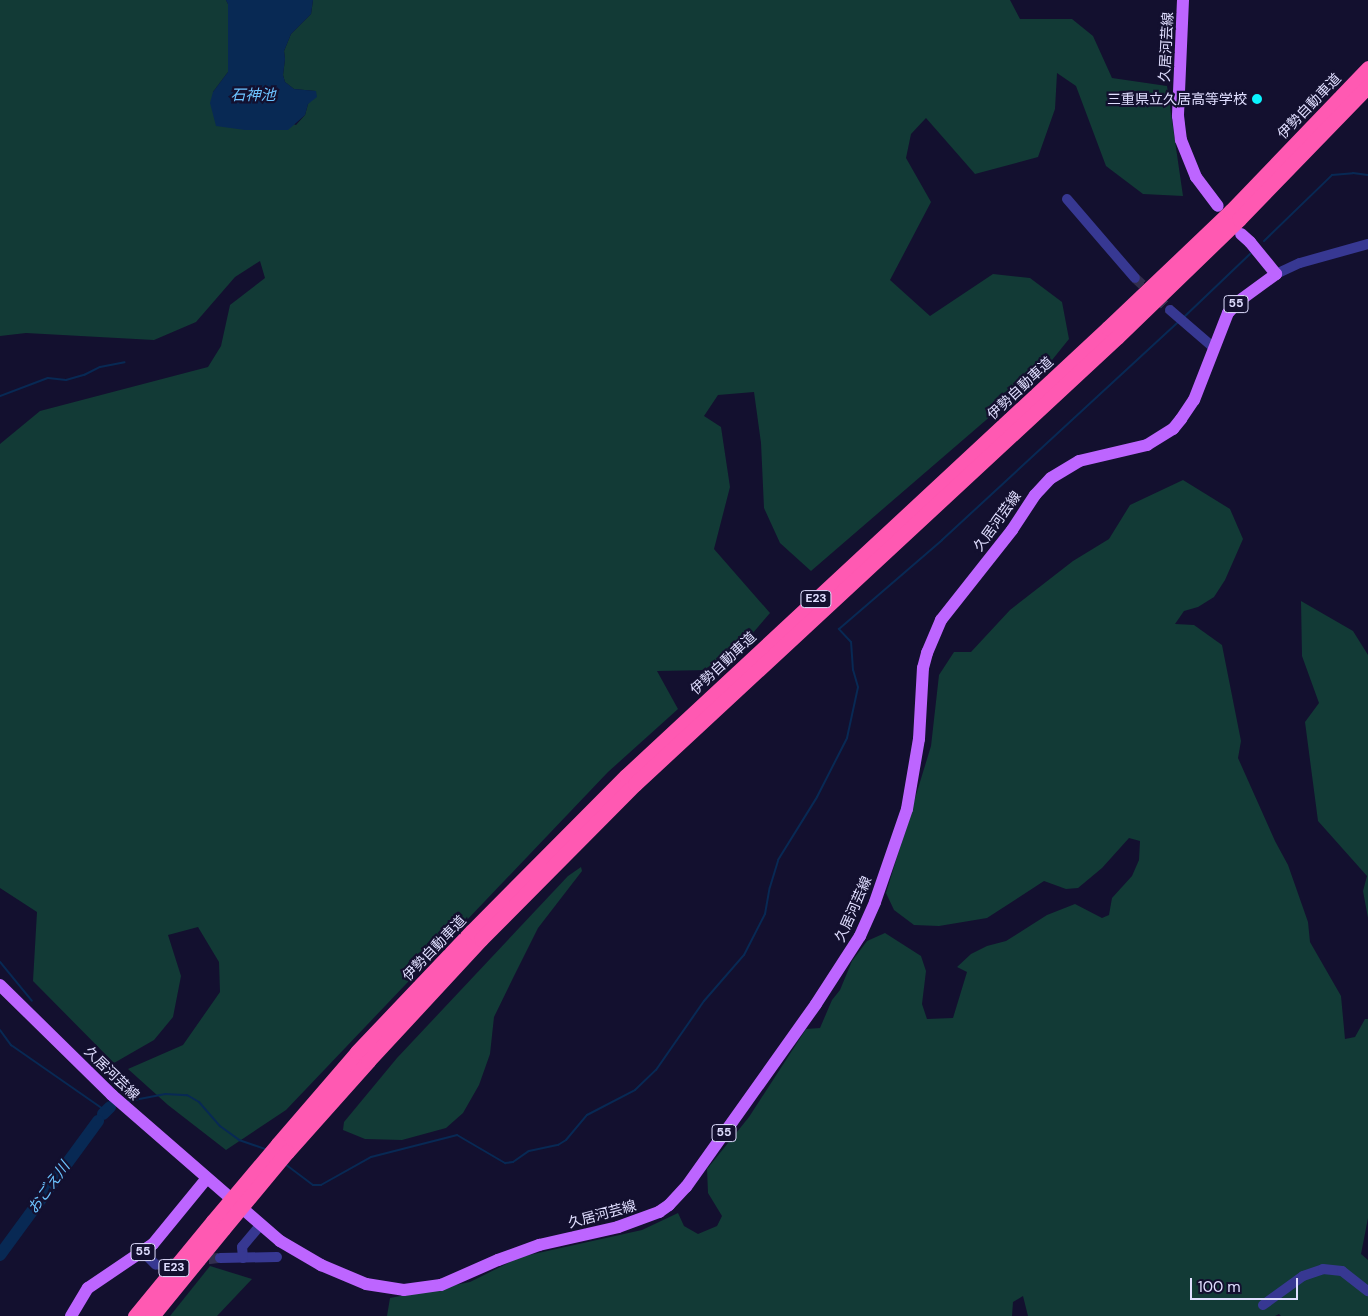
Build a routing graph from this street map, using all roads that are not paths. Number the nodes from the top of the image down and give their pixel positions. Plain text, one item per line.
1 (1183, 0) edge
2 (1368, 68) edge
3 (1368, 86) edge
4 (1067, 198) dead end
5 (1218, 206) dead end
6 (1241, 234) dead end
7 (1368, 244) edge
8 (1276, 274) junction
9 (1135, 278) tunnel mouth
10 (1170, 310) tunnel mouth
11 (1214, 347) junction
12 (0, 985) edge
13 (283, 1148) junction
14 (207, 1178) junction
15 (260, 1224) junction
16 (218, 1225) junction
17 (143, 1252) junction
18 (277, 1257) dead end
19 (220, 1258) tunnel mouth
20 (243, 1258) junction
21 (156, 1265) dead end
22 (1368, 1291) edge
23 (1263, 1304) dead end
24 (71, 1316) edge
25 (135, 1316) edge
26 (152, 1316) edge

1 - 5 main road, 久居河芸線
2 - 13 highway, 伊勢自動車道 / E23
3 - 13 highway, 伊勢自動車道 / E23
4 - 9 street
6 - 8 main road
7 - 8 street
8 - 11 main road, 久居河芸線 / 55
10 - 11 street
11 - 15 main road, 久居河芸線 / 55
12 - 14 main road, 久居河芸線 / 55
13 - 16 highway, 伊勢自動車道 / E23, bridge
14 - 15 main road, 久居河芸線 / 55
14 - 17 main road, 55
15 - 20 street
16 - 25 highway, 伊勢自動車道 / E23
16 - 26 highway, 伊勢自動車道 / E23
17 - 21 street
17 - 24 main road, 55
18 - 20 street
19 - 20 street
22 - 23 street

